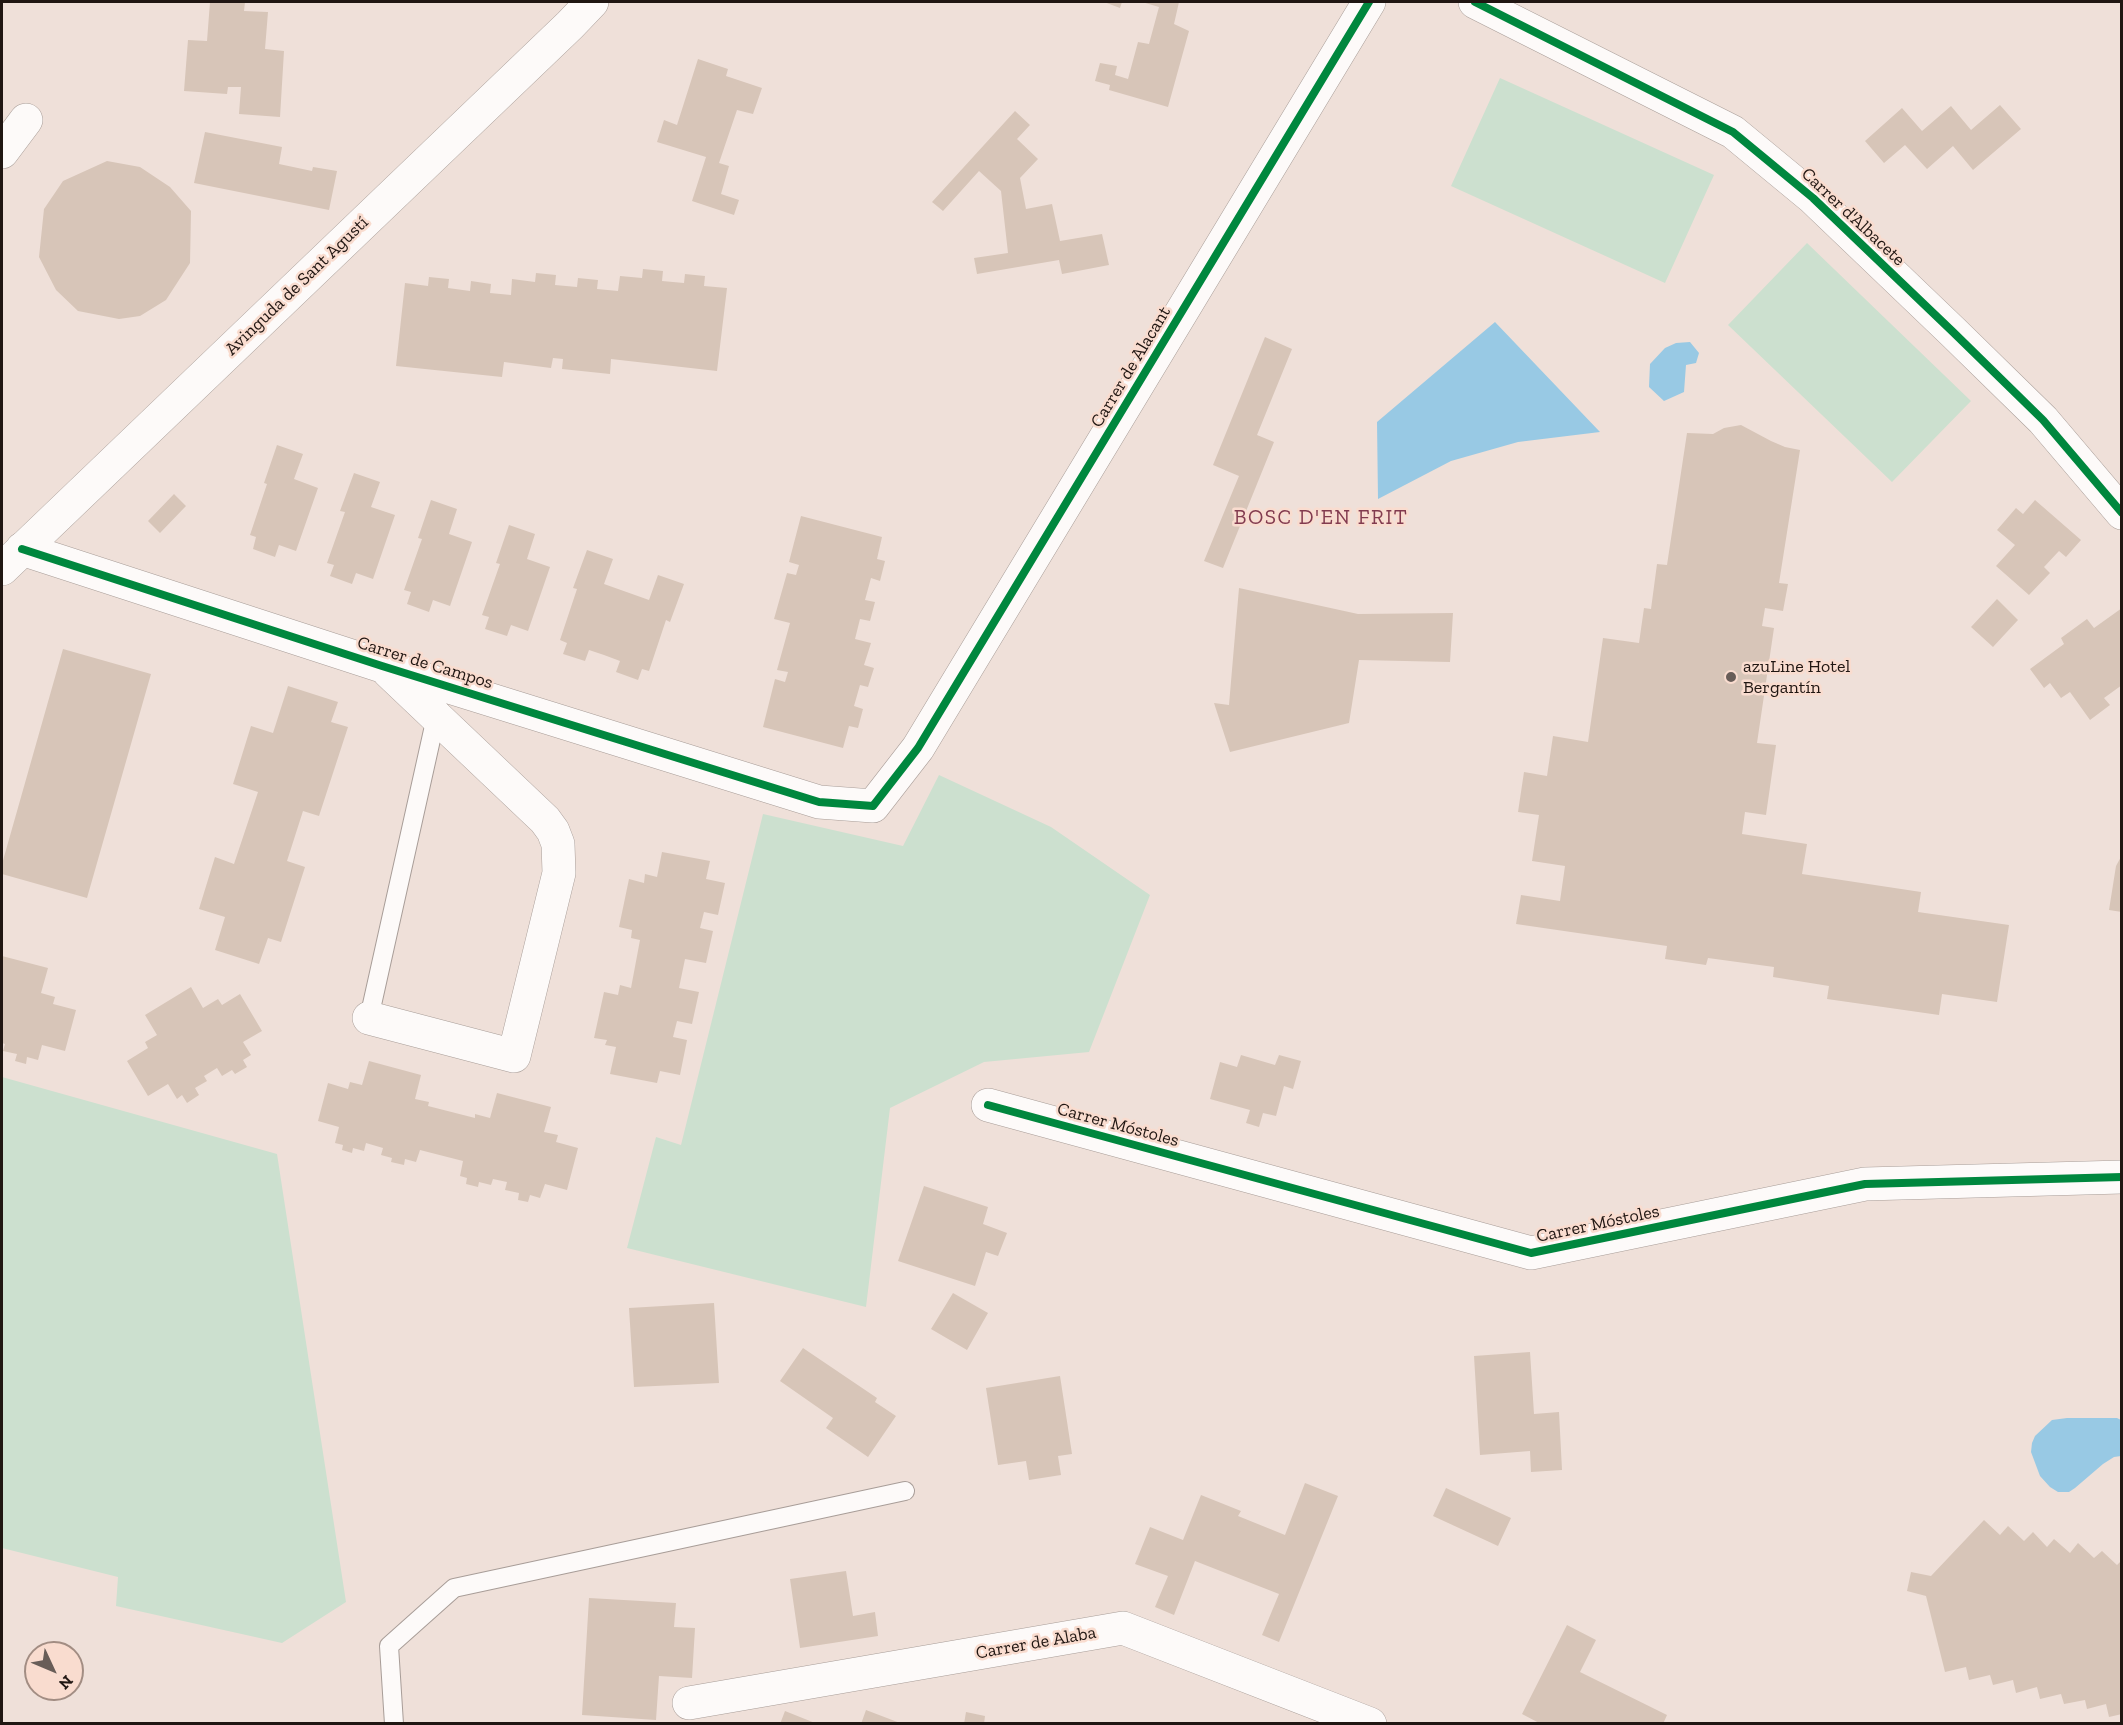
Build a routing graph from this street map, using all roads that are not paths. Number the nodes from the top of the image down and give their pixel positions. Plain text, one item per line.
1 (592, 2) edge
2 (1370, 2) edge
3 (1474, 2) edge
4 (26, 120) dead end
5 (2, 152) edge
6 (2121, 513) edge
7 (12, 559) edge
8 (382, 666) junction
9 (436, 717) junction
10 (819, 802) joint
11 (369, 1017) joint
12 (988, 1105) dead end
13 (2121, 1178) edge
14 (905, 1491) dead end
15 (689, 1703) dead end
16 (394, 1724) edge
17 (1370, 1724) edge

1 - 7 street, Avinguda de Sant Agustí
2 - 10 street, Carrer de Alacant
3 - 6 street, Carrer d'Albacete
4 - 5 street
7 - 8 street, Carrer de Campos
8 - 9 street, Carrer de Campos
8 - 10 street, Carrer de Campos
9 - 11 lane, Carrer de Campos
9 - 11 street, Carrer de Campos
12 - 13 street, Carrer Móstoles
14 - 16 lane
15 - 17 street, Carrer de Alaba

